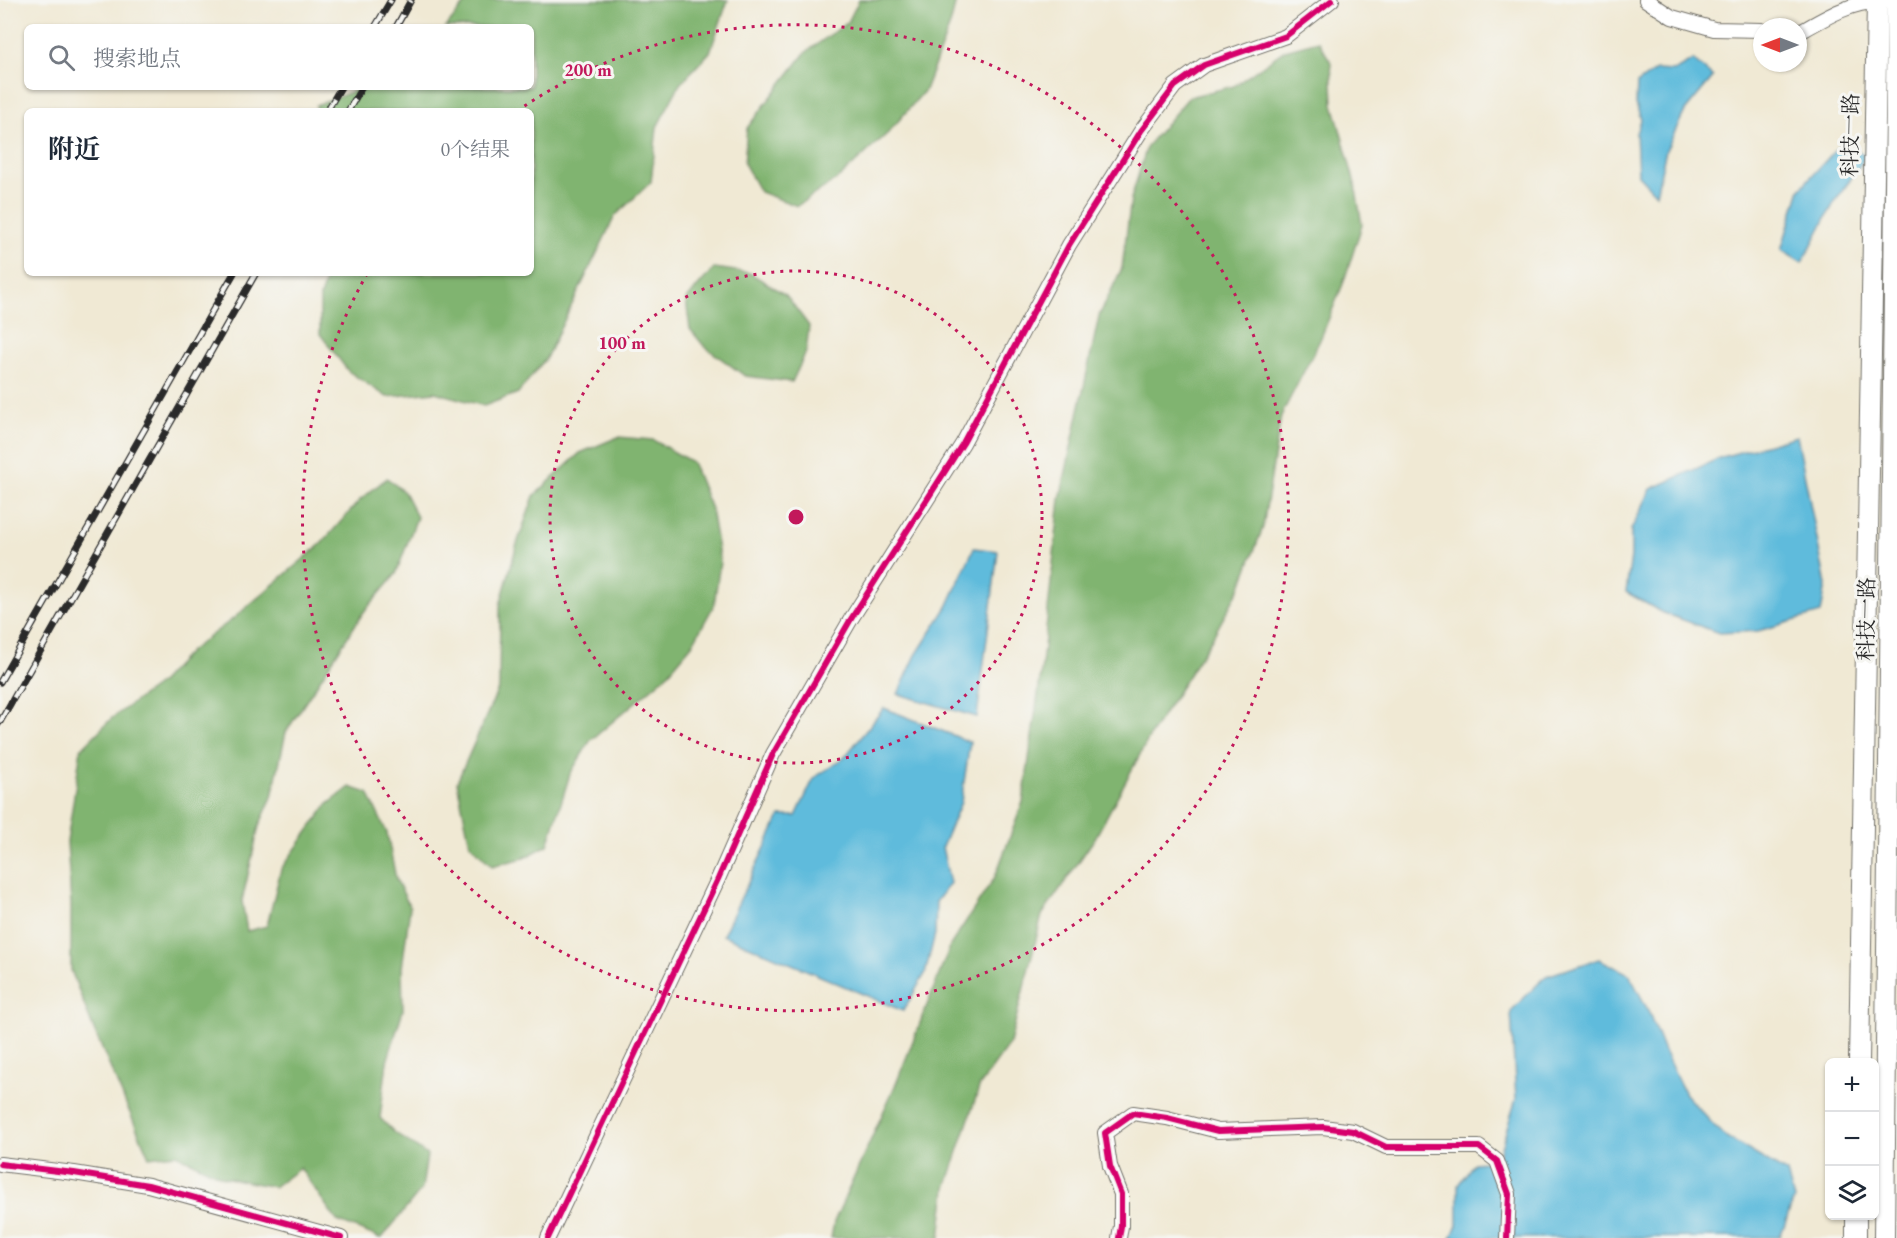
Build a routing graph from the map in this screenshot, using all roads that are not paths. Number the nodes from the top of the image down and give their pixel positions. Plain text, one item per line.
1 (1332, 0) edge
2 (1646, 0) edge
3 (1877, 1) edge
4 (1897, 3) edge
5 (1807, 28) edge
6 (1753, 30) edge
7 (1859, 1058) edge
8 (0, 1164) edge
9 (1856, 1220) edge
10 (341, 1238) edge
11 (548, 1238) edge
12 (1119, 1238) edge
13 (1507, 1238) edge
14 (1856, 1238) edge
15 (1884, 1238) edge

1 - 11 street
2 - 6 street
3 - 4 street
3 - 5 street
3 - 7 main road, 科技一路
4 - 15 main road, 科技一路
8 - 10 street
9 - 14 main road
12 - 13 street

